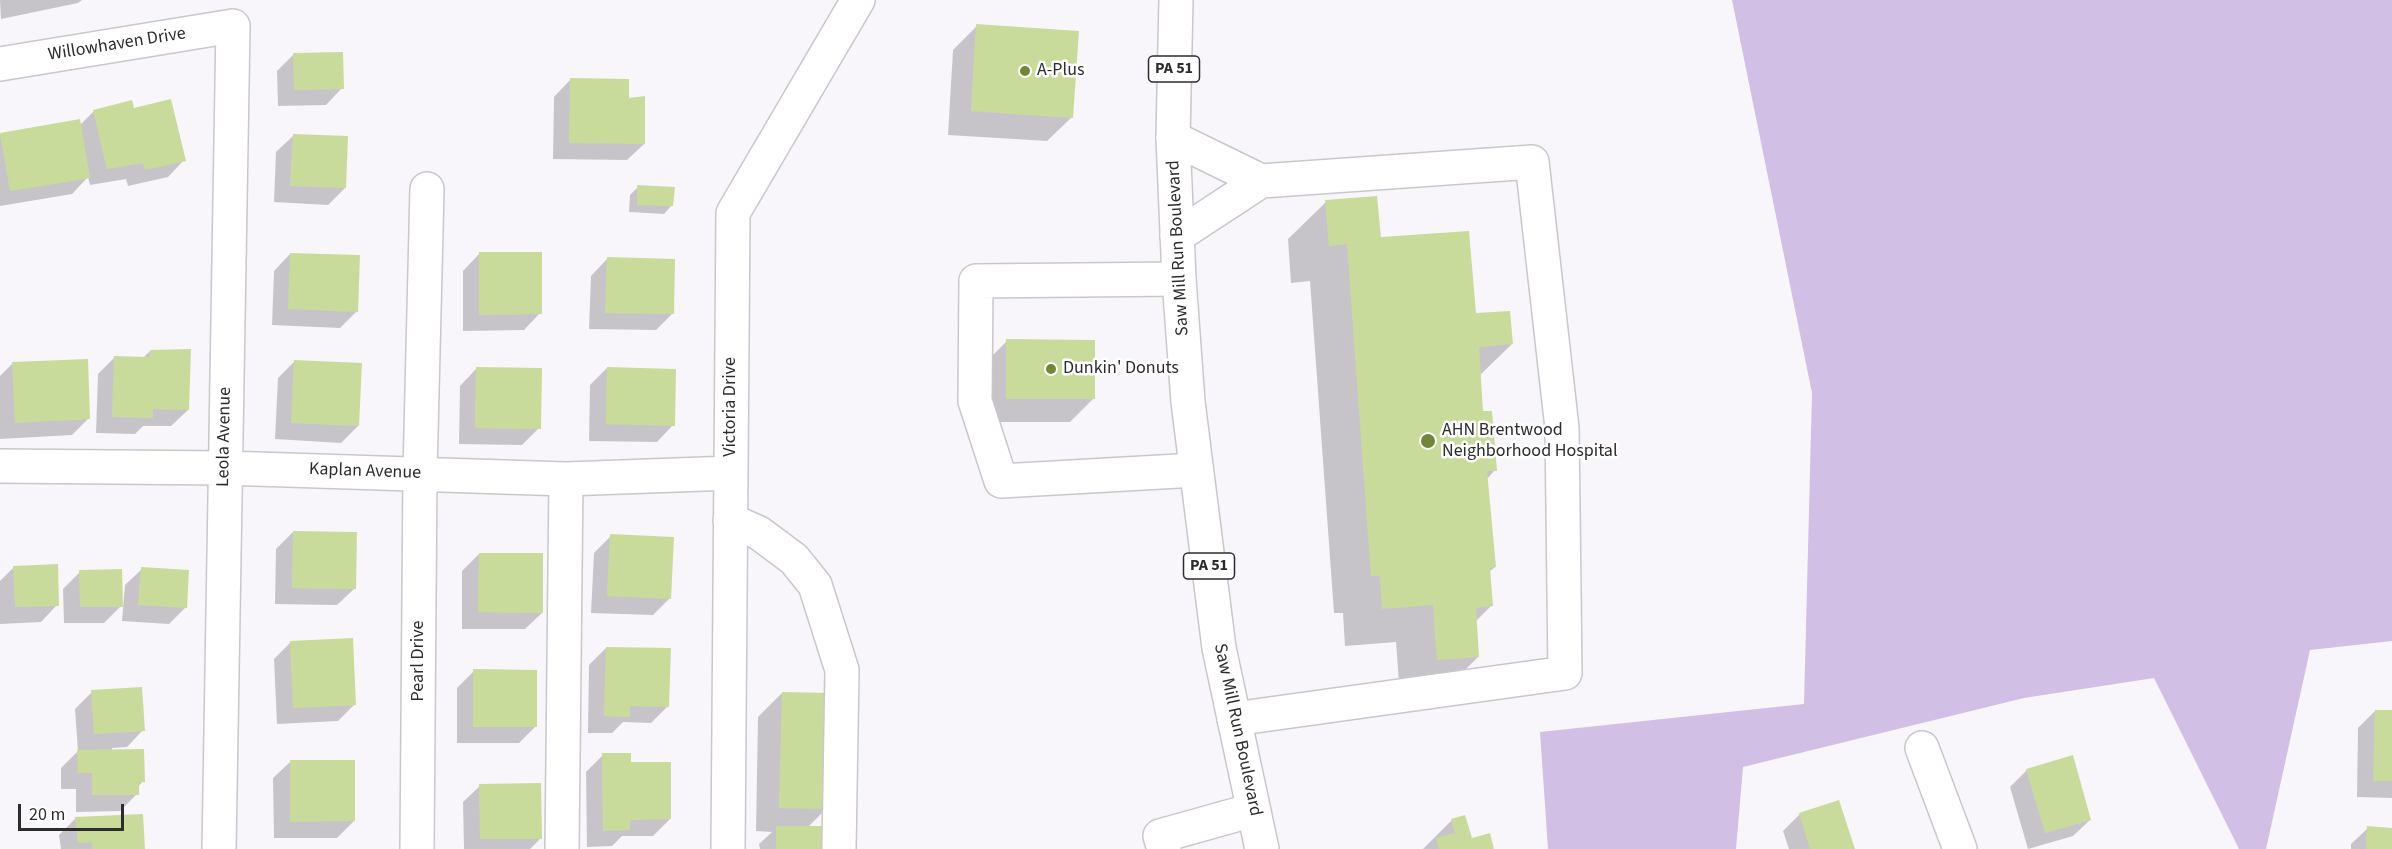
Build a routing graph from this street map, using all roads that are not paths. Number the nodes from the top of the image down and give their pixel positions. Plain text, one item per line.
1 (858, 0) edge
2 (1176, 0) edge
3 (233, 26) joint
4 (0, 64) edge
5 (1173, 138) junction
6 (1261, 182) junction
7 (427, 189) dead end
8 (1177, 236) junction
9 (1179, 279) junction
10 (0, 466) edge
11 (225, 468) junction
12 (1196, 470) junction
13 (420, 473) junction
14 (731, 473) junction
15 (566, 478) junction
16 (730, 520) junction
17 (1234, 719) junction
18 (1922, 748) dead end
19 (1253, 810) junction
20 (219, 849) edge
21 (417, 849) edge
22 (562, 849) edge
23 (728, 849) edge
24 (839, 849) edge
25 (1164, 849) edge
26 (1262, 849) edge
27 (1960, 849) edge

1 - 14 main road, Victoria Drive
2 - 5 main road, Saw Mill Run Boulevard / PA 51
3 - 4 main road, Willowhaven Drive
3 - 11 main road, Leola Avenue
5 - 6 main road
5 - 8 main road, Saw Mill Run Boulevard / PA 51
6 - 8 main road
6 - 17 main road
7 - 13 main road, Pearl Drive
8 - 9 main road, Saw Mill Run Boulevard / PA 51
9 - 12 main road, Saw Mill Run Boulevard / PA 51
9 - 12 main road
10 - 11 main road, Kaplan Avenue
11 - 13 main road, Kaplan Avenue
11 - 20 main road, Leola Avenue
12 - 17 main road, Saw Mill Run Boulevard / PA 51
13 - 15 main road, Kaplan Avenue
13 - 21 main road, Pearl Drive
14 - 15 main road, Kaplan Avenue
14 - 16 main road, Victoria Drive
15 - 22 main road
16 - 23 main road, Victoria Drive
16 - 24 main road
17 - 19 main road, Saw Mill Run Boulevard / PA 51
18 - 27 main road
19 - 25 main road
19 - 26 main road, Saw Mill Run Boulevard / PA 51

